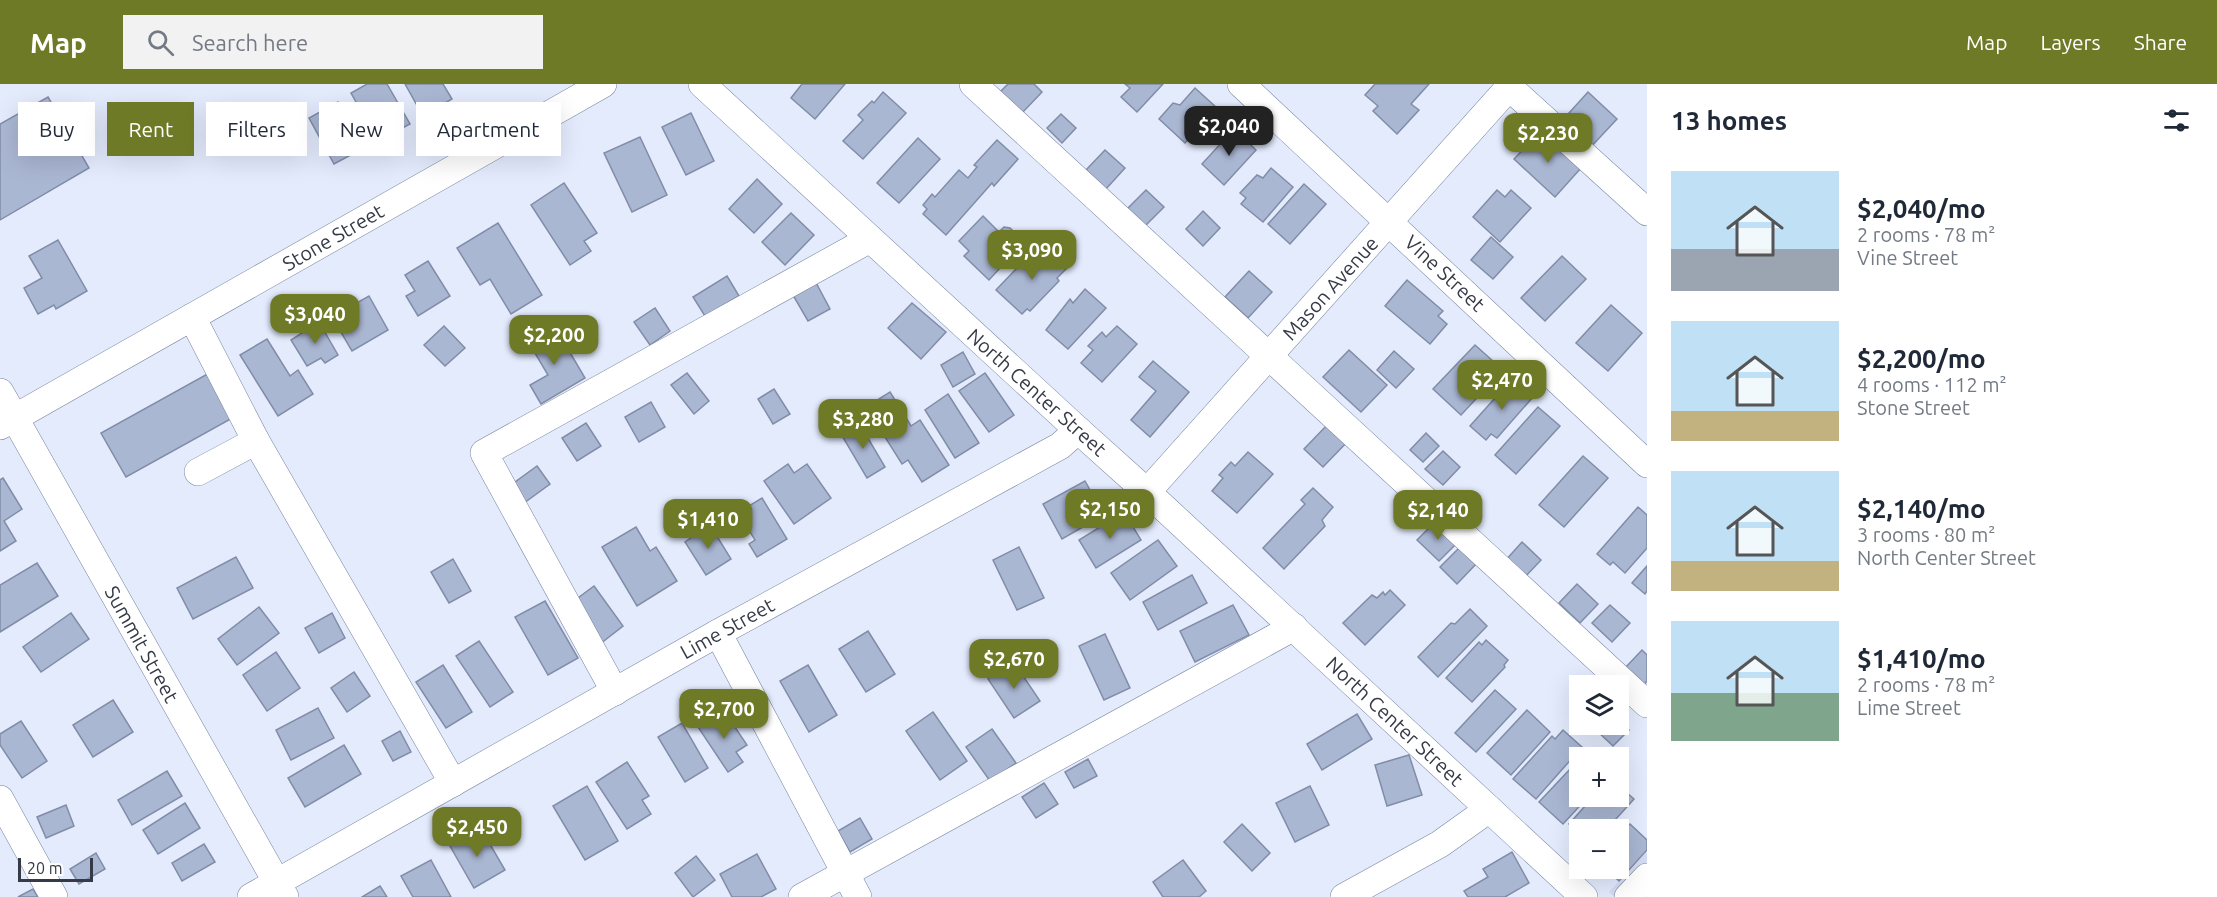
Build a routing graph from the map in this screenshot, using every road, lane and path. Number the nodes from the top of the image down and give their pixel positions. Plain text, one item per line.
1 (603, 84) edge
2 (702, 84) edge
3 (973, 84) edge
4 (1241, 84) edge
5 (1511, 86) edge
6 (1647, 212) edge
7 (1389, 221) junction
8 (870, 239) junction
9 (192, 317) junction
10 (1269, 355) junction
11 (0, 392) edge
12 (7, 422) edge
13 (1078, 430) junction
14 (256, 441) junction
15 (1647, 464) edge
16 (198, 472) dead end
17 (1147, 492) junction
18 (1294, 627) junction
19 (718, 633) junction
20 (615, 692) junction
21 (1647, 704) edge
22 (453, 783) junction
23 (0, 799) edge
24 (1489, 809) junction
25 (844, 874) junction
26 (1647, 877) edge
27 (280, 890) edge
28 (54, 897) edge
29 (251, 897) edge
30 (802, 897) edge
31 (858, 897) edge
32 (1344, 897) edge
33 (1584, 897) edge
34 (1628, 897) edge

1 - 9 street, Stone Street
2 - 8 street, North Center Street
3 - 10 street
4 - 7 street, Vine Street
5 - 6 street
5 - 7 street, Mason Avenue
7 - 10 street, Mason Avenue
7 - 15 street, Vine Street
8 - 13 street, North Center Street
8 - 20 street
9 - 12 street, Stone Street
9 - 14 street
10 - 17 street, Mason Avenue
10 - 21 street
11 - 12 street, Summit Street
12 - 27 street, Summit Street
13 - 17 street, North Center Street
13 - 19 street, Lime Street
14 - 16 street
14 - 22 street
17 - 18 street, North Center Street
18 - 24 street, North Center Street
18 - 25 street
19 - 20 street, Lime Street
19 - 25 street
20 - 22 street, Lime Street
22 - 27 street, Lime Street
23 - 28 street
24 - 32 street
24 - 33 street, North Center Street
25 - 30 street
25 - 31 street
26 - 34 street
27 - 29 street, Lime Street

